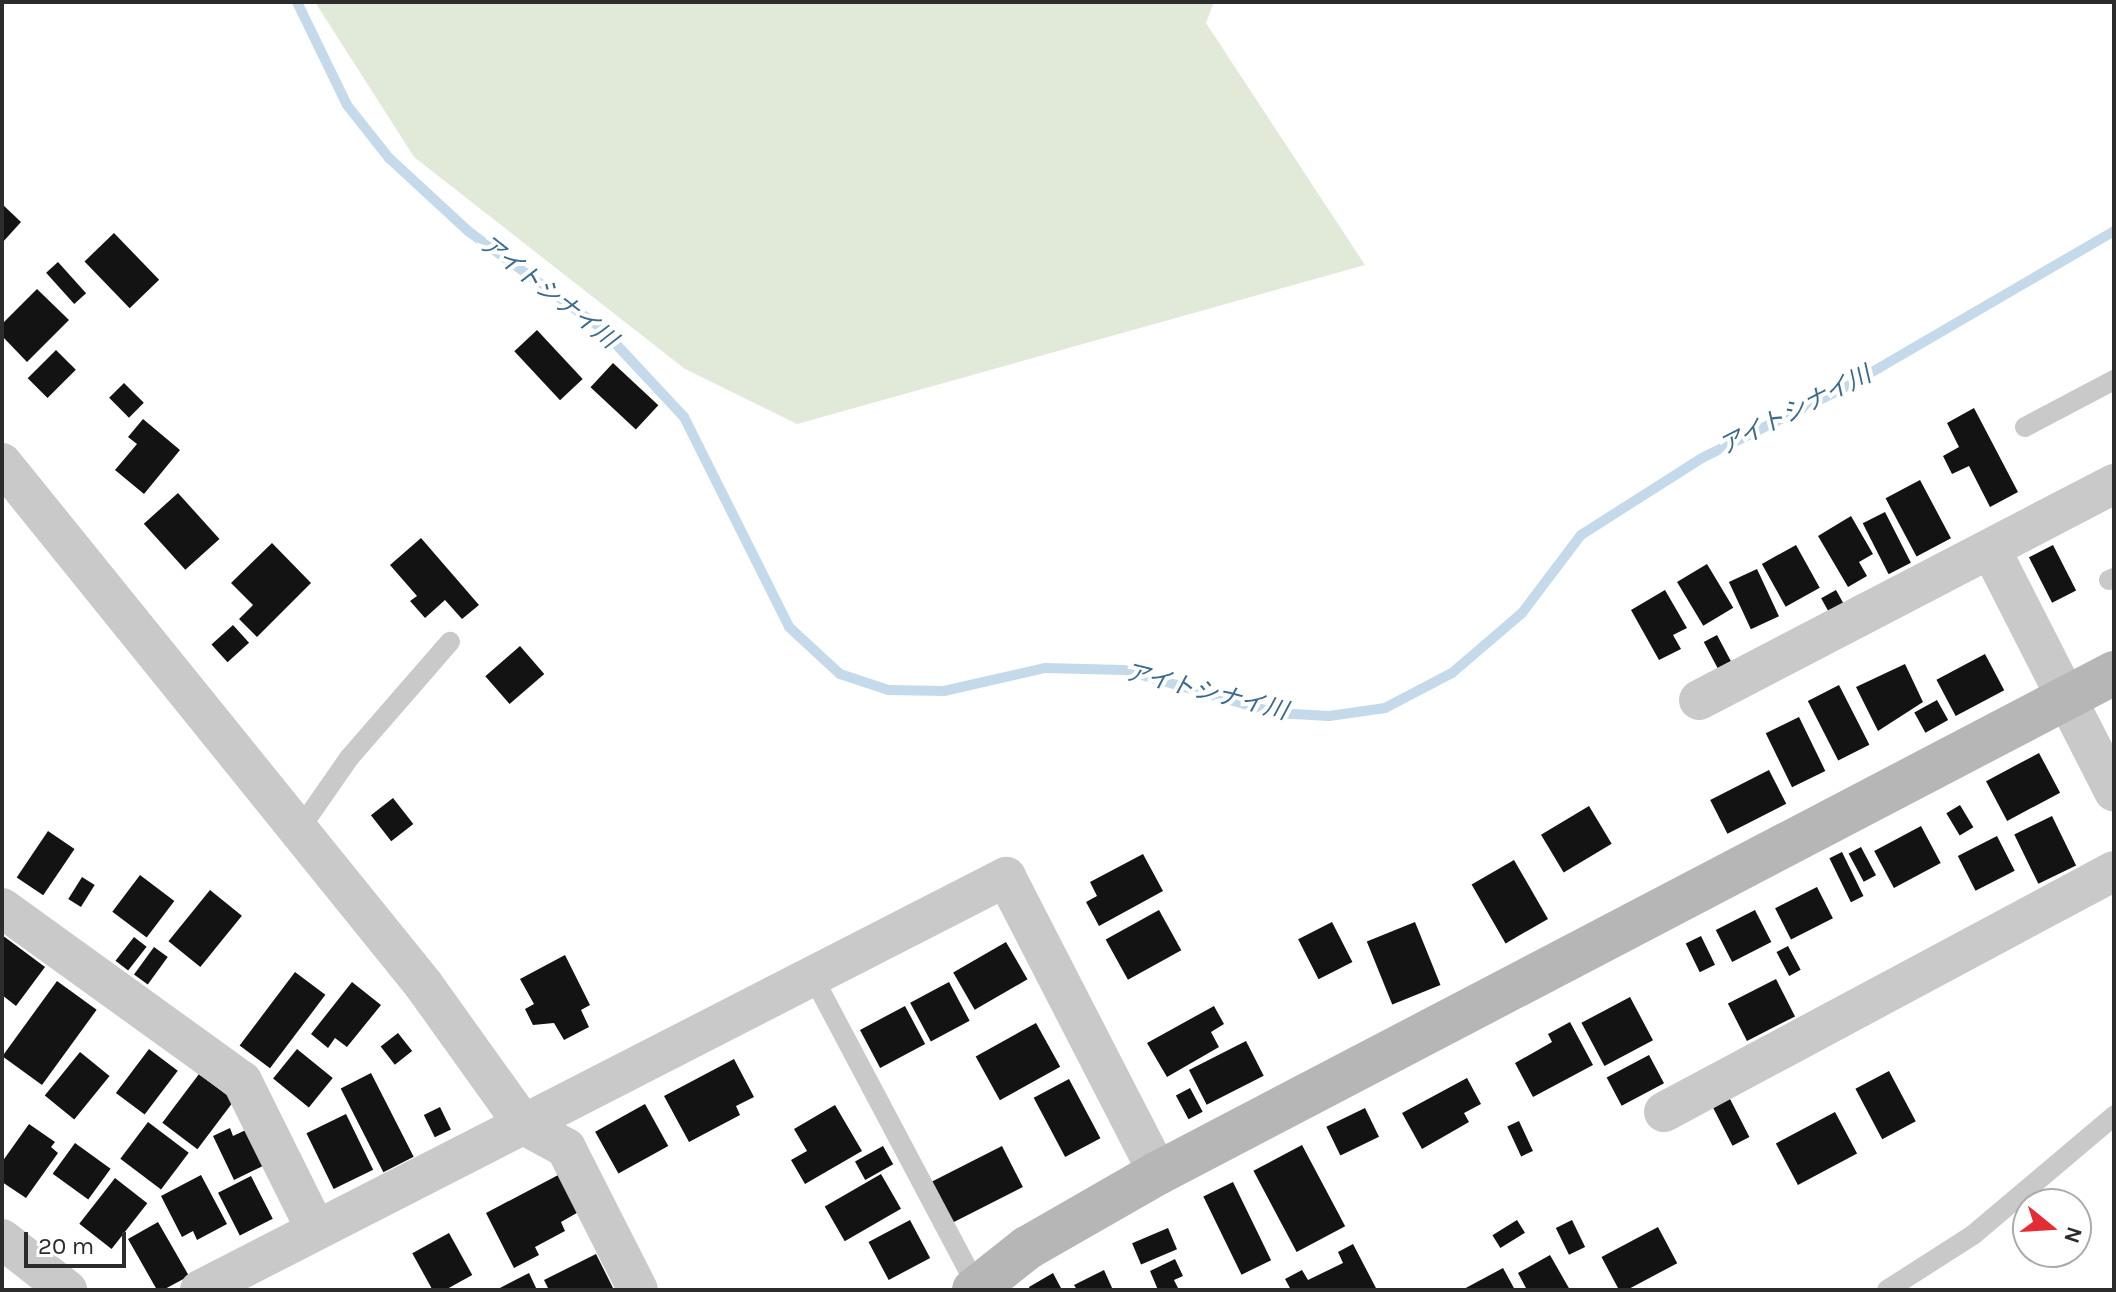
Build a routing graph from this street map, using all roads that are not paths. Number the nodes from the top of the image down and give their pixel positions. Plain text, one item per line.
1 (2114, 380) edge
2 (2025, 427) dead end
3 (2, 463) edge
4 (2114, 484) edge
5 (1991, 550) junction
6 (450, 642) dead end
7 (2114, 673) edge
8 (2068, 697) junction
9 (1699, 700) dead end
10 (2114, 791) edge
11 (299, 830) junction
12 (2114, 871) edge
13 (2, 908) edge
14 (813, 977) junction
15 (1664, 1112) dead end
16 (2114, 1116) edge
17 (524, 1125) junction
18 (1158, 1173) junction
19 (316, 1230) junction
20 (2, 1239) edge
21 (976, 1288) edge
22 (67, 1290) edge
23 (200, 1290) edge
24 (638, 1290) edge
25 (1887, 1290) edge

1 - 2 lane
3 - 11 street
4 - 5 street
5 - 8 street
5 - 9 street
6 - 11 lane
7 - 8 street
8 - 10 street
8 - 18 street
11 - 17 street
12 - 15 street
13 - 19 street
14 - 17 street
14 - 18 street
14 - 21 lane
16 - 25 lane
17 - 19 street
17 - 24 street
18 - 21 street
19 - 23 street
20 - 22 street

